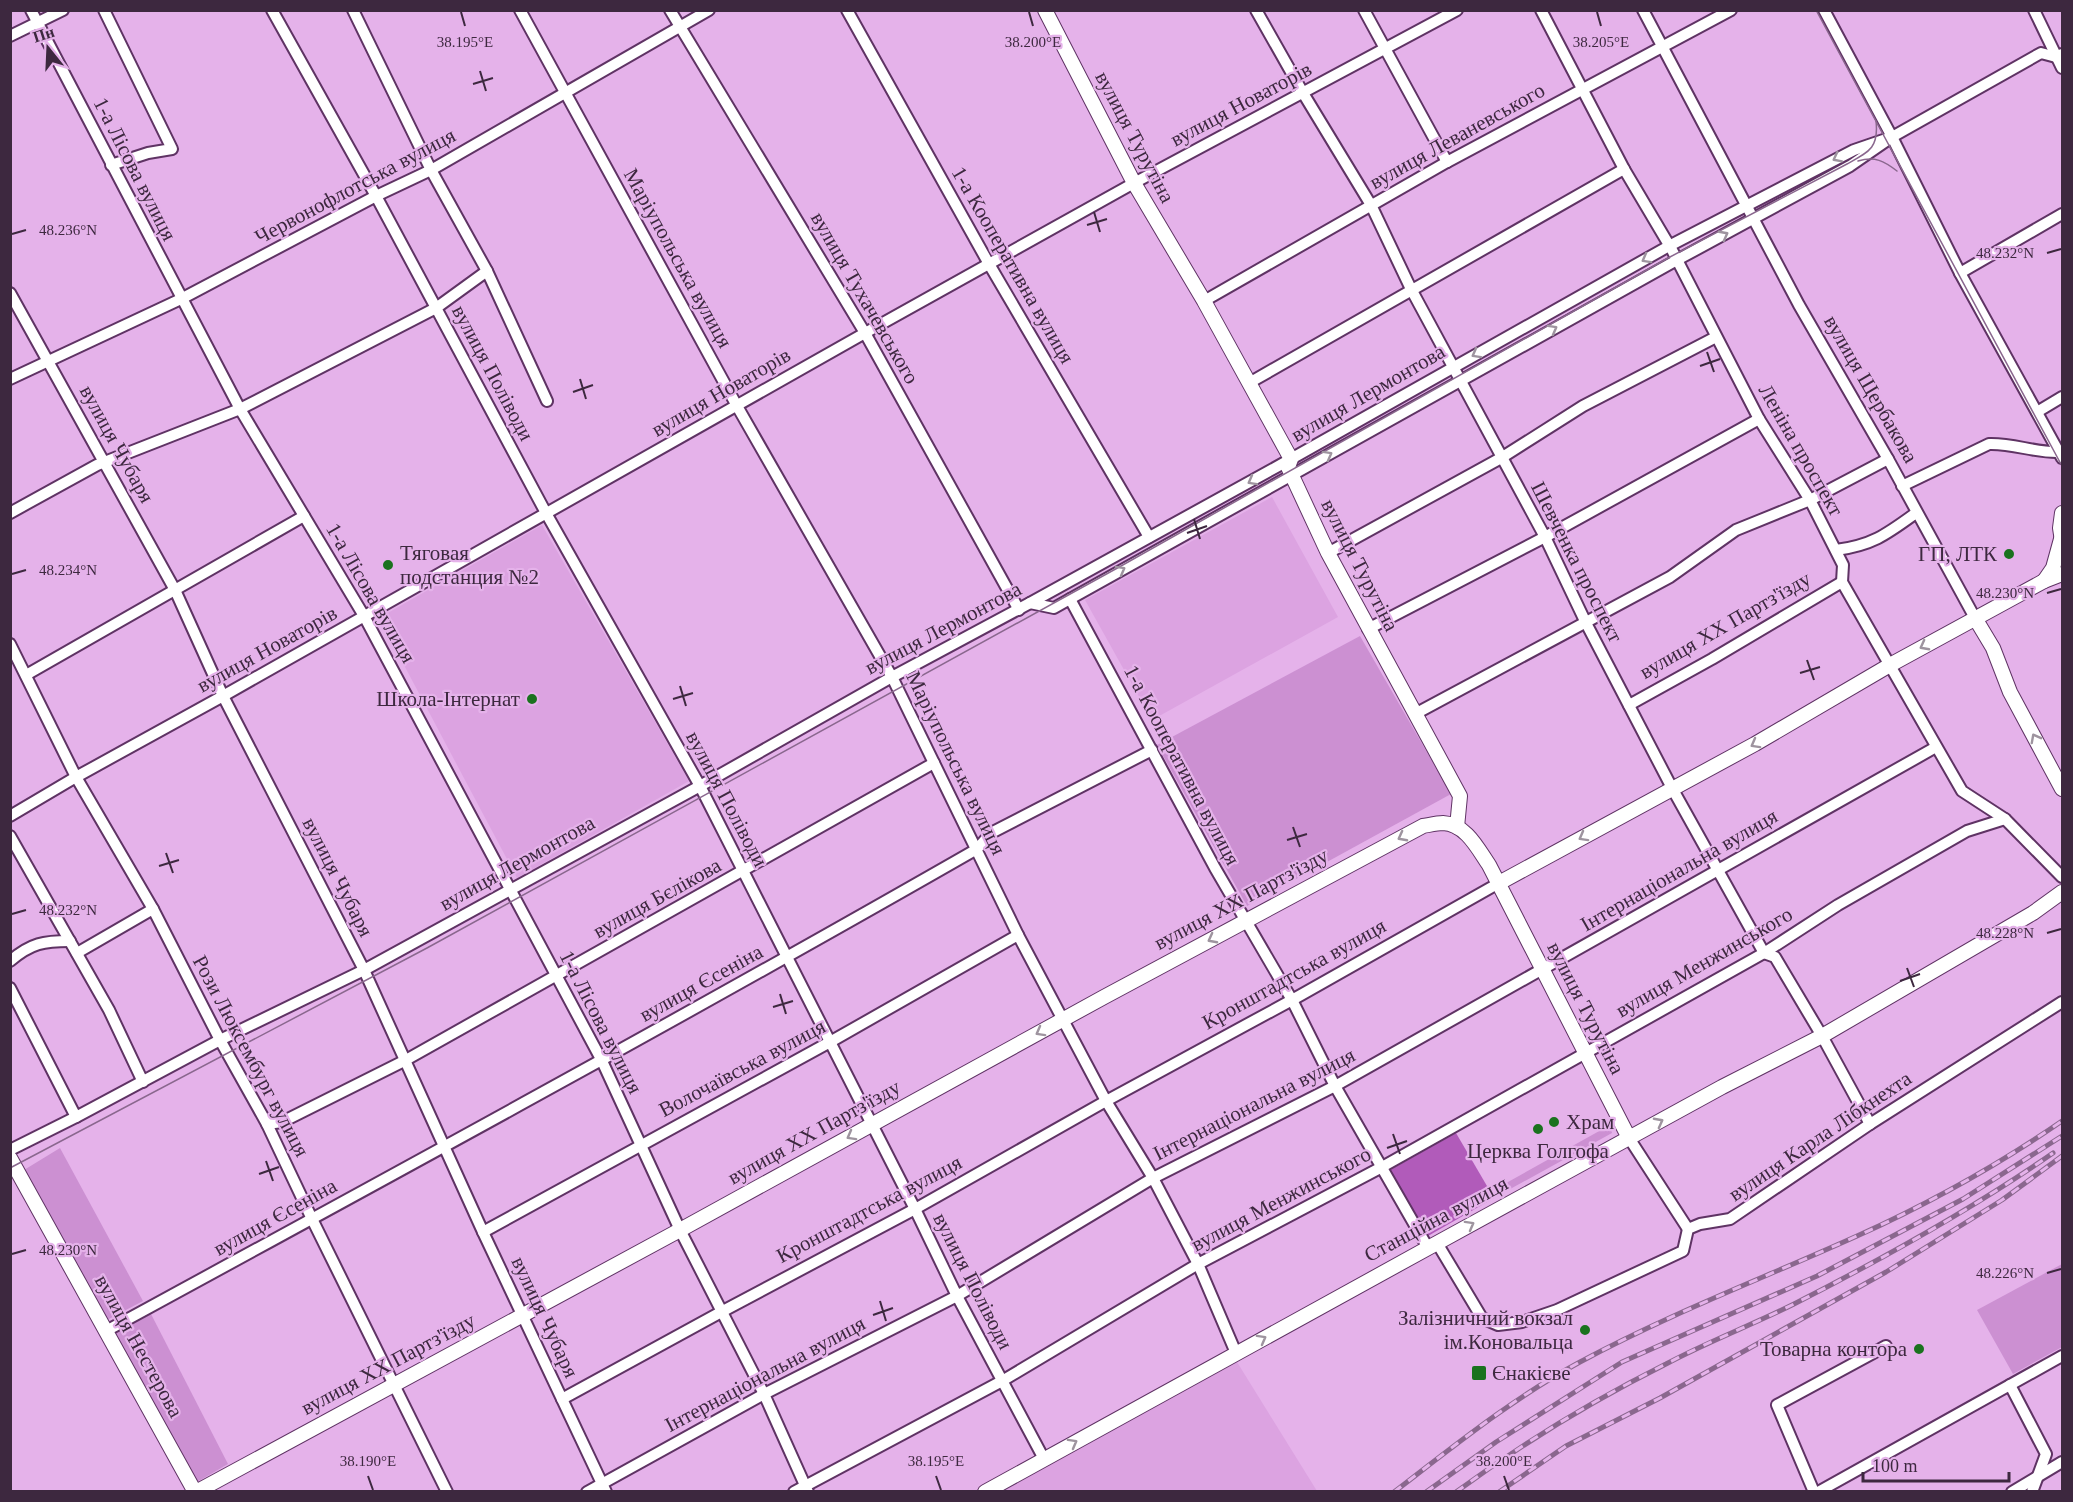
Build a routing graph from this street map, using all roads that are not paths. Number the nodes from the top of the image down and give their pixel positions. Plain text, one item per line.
1 (31, 10) edge
2 (63, 10) edge
3 (104, 10) edge
4 (272, 10) edge
5 (353, 10) edge
6 (520, 10) edge
7 (670, 10) edge
8 (709, 10) edge
9 (847, 10) edge
10 (1045, 10) edge
11 (1256, 10) edge
12 (1364, 10) edge
13 (1456, 10) edge
14 (1541, 10) edge
15 (1643, 10) edge
16 (1731, 10) edge
17 (1824, 10) edge
18 (2034, 10) edge
19 (38, 23) junction
20 (680, 27) junction
21 (10, 36) edge
22 (2049, 39) junction
23 (1662, 46) junction
24 (1386, 48) junction
25 (2041, 53) junction
26 (2060, 55) edge
27 (2062, 68) edge
28 (1583, 88) junction
29 (566, 93) junction
30 (1303, 93) junction
31 (1892, 137) junction
32 (1447, 162) junction
33 (111, 165) junction
34 (1624, 169) junction
35 (431, 170) junction
36 (1134, 183) junction
37 (376, 196) junction
38 (1745, 205) junction
39 (1371, 206) junction
40 (2062, 214) edge
41 (1753, 219) junction
42 (1669, 246) junction
43 (1677, 260) junction
44 (989, 264) junction
45 (487, 271) junction
46 (1960, 273) junction
47 (1412, 289) junction
48 (10, 293) edge
49 (181, 299) junction
50 (1204, 301) junction
51 (436, 308) junction
52 (865, 333) junction
53 (1716, 337) junction
54 (49, 360) junction
55 (1453, 368) junction
56 (10, 379) edge
57 (1460, 381) junction
58 (1249, 383) junction
59 (2062, 396) edge
60 (547, 401) dead end
61 (737, 406) junction
62 (240, 408) junction
63 (2037, 412) junction
64 (1759, 419) junction
65 (2061, 455) edge
66 (1501, 458) junction
67 (1291, 459) junction
68 (1888, 459) junction
69 (105, 463) junction
70 (1292, 475) junction
71 (1902, 486) junction
72 (1810, 500) junction
73 (10, 513) edge
74 (546, 513) junction
75 (1916, 513) junction
76 (2062, 513) edge
77 (304, 516) junction
78 (1149, 537) junction
79 (1545, 537) junction
80 (2062, 540) edge
81 (1836, 550) junction
82 (1328, 553) junction
83 (2062, 574) edge
84 (2043, 581) junction
85 (1842, 582) junction
86 (175, 590) junction
87 (1070, 599) junction
88 (1030, 603) junction
89 (1019, 609) junction
90 (364, 616) junction
91 (1975, 618) junction
92 (1586, 622) junction
93 (1368, 629) junction
94 (10, 644) edge
95 (1890, 664) junction
96 (26, 675) junction
97 (892, 676) junction
98 (223, 696) junction
99 (1629, 705) junction
100 (1415, 714) junction
101 (1936, 747) junction
102 (1152, 750) junction
103 (934, 763) junction
104 (76, 777) junction
105 (700, 786) junction
106 (1672, 788) junction
107 (2062, 789) edge
108 (10, 816) edge
109 (2005, 819) junction
110 (1457, 827) junction
111 (10, 836) edge
112 (977, 849) junction
113 (744, 871) junction
114 (1719, 871) junction
115 (2062, 878) edge
116 (1499, 882) junction
117 (509, 889) junction
118 (2062, 892) edge
119 (153, 909) junction
120 (1246, 920) junction
121 (1018, 935) junction
122 (70, 941) junction
123 (77, 953) junction
124 (1764, 953) junction
125 (788, 957) junction
126 (10, 961) edge
127 (364, 970) junction
128 (1543, 970) junction
129 (557, 977) junction
130 (11, 989) edge
131 (1292, 1000) junction
132 (2062, 1002) edge
133 (1062, 1020) junction
134 (1822, 1036) junction
135 (220, 1040) junction
136 (831, 1042) junction
137 (1584, 1053) junction
138 (404, 1061) junction
139 (602, 1061) junction
140 (143, 1082) junction
141 (1335, 1086) junction
142 (1106, 1101) junction
143 (76, 1117) junction
144 (267, 1124) junction
145 (872, 1124) junction
146 (1870, 1124) junction
147 (1629, 1138) junction
148 (641, 1144) junction
149 (445, 1147) junction
150 (10, 1150) edge
151 (10, 1158) edge
152 (1382, 1167) junction
153 (1153, 1178) junction
154 (915, 1209) junction
155 (312, 1219) junction
156 (1688, 1229) junction
157 (680, 1230) junction
158 (483, 1232) junction
159 (1432, 1245) junction
160 (1198, 1264) junction
161 (957, 1296) junction
162 (723, 1311) junction
163 (523, 1315) junction
164 (106, 1331) junction
165 (1886, 1346) dead end
166 (1236, 1353) junction
167 (2062, 1356) edge
168 (1002, 1381) junction
169 (394, 1384) junction
170 (2010, 1384) junction
171 (764, 1394) junction
172 (562, 1399) junction
173 (1044, 1459) junction
174 (2062, 1462) edge
175 (2038, 1476) junction
176 (604, 1487) edge
177 (807, 1488) edge
178 (196, 1491) edge
179 (447, 1491) edge
180 (587, 1491) edge
181 (794, 1491) edge
182 (985, 1491) edge
183 (1816, 1491) edge
184 (2012, 1491) edge
185 (2032, 1491) edge

1 - 19 street, 1-а Лісова вулиця
2 - 19 street
3 - 33 street
4 - 37 street, вулиця Поліводи
5 - 35 street
6 - 29 street, Маріупольська вулиця
7 - 20 street, вулиця Тухачевського
8 - 20 street, Червонофлотська вулиця
9 - 44 street, 1-а Кооперативна вулиця
10 - 36 street, вулиця Турутіна
11 - 30 street, Шевченка проспект
12 - 24 street
13 - 24 street, вулиця Новаторів
14 - 28 street, Леніна проспект
15 - 23 street, вулиця Щербакова
16 - 23 street, вулиця Леваневського
17 - 31 street
18 - 22 street
19 - 21 street
19 - 33 street, 1-а Лісова вулиця
20 - 29 street, Червонофлотська вулиця
20 - 52 street, вулиця Тухачевського
22 - 25 street
22 - 26 street
23 - 28 street, вулиця Леваневського
23 - 38 street, вулиця Щербакова
24 - 30 street, вулиця Новаторів
24 - 32 street
25 - 26 street
25 - 31 street, вулиця Лермонтова
26 - 27 street
28 - 32 street, вулиця Леваневського
28 - 34 street, Леніна проспект
29 - 35 street, Червонофлотська вулиця
29 - 61 street, Маріупольська вулиця
30 - 36 street, вулиця Новаторів
30 - 39 street, Шевченка проспект
31 -> 38 street, вулиця Лермонтова
31 - 41 street, вулиця Лермонтова
31 - 46 street
32 - 39 street, вулиця Леваневського
33 - 49 street, 1-а Лісова вулиця
34 - 42 street, Леніна проспект
34 - 47 street
35 - 37 street, Червонофлотська вулиця
35 - 45 street
36 - 44 street, вулиця Новаторів
36 - 50 street, вулиця Турутіна
37 - 49 street, Червонофлотська вулиця
37 - 51 street, вулиця Поліводи
38 - 41 street, вулиця Щербакова
38 - 42 street, вулиця Лермонтова
39 - 47 street, Шевченка проспект
39 - 50 street, вулиця Леваневського
40 - 46 street
43 -> 41 street, вулиця Лермонтова
41 - 68 street, вулиця Щербакова
42 - 43 street, Леніна проспект
42 -> 55 street, вулиця Лермонтова
43 - 53 street, Леніна проспект
57 -> 43 street, вулиця Лермонтова
44 - 52 street, вулиця Новаторів
44 - 78 street, 1-а Кооперативна вулиця
45 - 51 street
45 - 60 street
46 - 63 street
47 - 55 street, Шевченка проспект
47 - 58 street
48 - 54 street, вулиця Чубаря
49 - 54 street, Червонофлотська вулиця
49 - 62 street, 1-а Лісова вулиця
50 - 58 street, вулиця Турутіна
51 - 62 street
51 - 74 street, вулиця Поліводи
52 - 61 street, вулиця Новаторів
52 - 89 street, вулиця Тухачевського
53 - 64 street, Леніна проспект
53 - 66 street
54 - 56 street, Червонофлотська вулиця
54 - 69 street, вулиця Чубаря
55 - 57 street, Шевченка проспект
55 - 67 street, вулиця Лермонтова
57 - 66 street, Шевченка проспект
70 -> 57 street, вулиця Лермонтова
58 - 67 street, вулиця Турутіна
59 - 63 street
61 - 74 street, вулиця Новаторів
61 - 97 street, Маріупольська вулиця
62 - 69 street
62 - 77 street, 1-а Лісова вулиця
63 - 65 street
64 - 72 street, Леніна проспект
64 - 79 street
65 - 71 street
66 - 79 street, Шевченка проспект
66 - 82 street
67 - 70 street, вулиця Турутіна
67 -> 78 street, вулиця Лермонтова
68 - 71 street, вулиця Щербакова
68 - 72 street
69 - 73 street
69 - 86 street, вулиця Чубаря
70 - 82 street, вулиця Турутіна
87 -> 70 street, вулиця Лермонтова
71 - 75 street, вулиця Щербакова
72 - 81 street, Леніна проспект
72 - 92 street
74 - 90 street, вулиця Новаторів
74 - 105 street, вулиця Поліводи
75 - 81 street
75 - 91 street, вулиця Щербакова
76 - 80 street
77 - 86 street
77 - 90 street, 1-а Лісова вулиця
78 - 88 street, вулиця Лермонтова
79 - 92 street, Шевченка проспект
79 - 93 street
80 - 84 street
81 - 85 street, Леніна проспект
82 - 93 street, вулиця Турутіна
83 - 84 street, Кронштадтська вулиця
84 - 91 street, Кронштадтська вулиця
85 - 95 street, Леніна проспект
85 - 99 street, вулиця XX Партз'їзду
86 - 96 street
86 - 98 street, вулиця Чубаря
87 - 88 street
87 - 102 street, 1-а Кооперативна вулиця
88 - 89 street, вулиця Лермонтова
89 - 97 street, вулиця Лермонтова
90 - 98 street, вулиця Новаторів
90 - 117 street, 1-а Лісова вулиця
91 -> 95 street, Кронштадтська вулиця
107 -> 91 street, вулиця Щербакова
92 - 99 street, Шевченка проспект
92 - 100 street
93 - 100 street, вулиця Турутіна
94 - 96 street, Рози Люксембург вулиця
95 - 101 street, Леніна проспект
95 -> 106 street, Кронштадтська вулиця
96 - 104 street, Рози Люксембург вулиця
97 - 103 street, Маріупольська вулиця
97 - 105 street, вулиця Лермонтова
98 - 104 street, вулиця Новаторів
98 - 127 street, вулиця Чубаря
99 - 106 street, Шевченка проспект
100 - 110 street, вулиця Турутіна
101 - 109 street, Леніна проспект
101 - 114 street, Інтернаціональна вулиця
102 - 112 street, вулиця Єсеніна
102 - 120 street, 1-а Кооперативна вулиця
103 - 112 street, Маріупольська вулиця
103 - 113 street, вулиця Бєлікова
104 - 108 street, вулиця Новаторів
104 - 119 street, Рози Люксембург вулиця
105 - 113 street, вулиця Поліводи
105 - 117 street, вулиця Лермонтова
106 - 114 street, Шевченка проспект
106 -> 116 street, Кронштадтська вулиця
109 - 115 street, Леніна проспект
109 - 124 street, вулиця Менжинського
110 - 116 street, вулиця Турутіна
110 -> 120 street, вулиця XX Партз'їзду
111 - 122 street
112 - 121 street, Маріупольська вулиця
112 - 125 street, вулиця Єсеніна
113 - 125 street, вулиця Поліводи
113 - 129 street, вулиця Бєлікова
114 - 124 street, Шевченка проспект
114 - 128 street, Інтернаціональна вулиця
116 - 128 street, вулиця Турутіна
116 - 131 street, Кронштадтська вулиця
117 - 127 street, вулиця Лермонтова
117 - 129 street, 1-а Лісова вулиця
118 - 134 street, Станційна вулиця
119 - 123 street
119 - 135 street, Рози Люксембург вулиця
120 - 131 street, 1-а Кооперативна вулиця
120 -> 133 street, вулиця XX Партз'їзду
121 - 133 street, Маріупольська вулиця
121 - 136 street, Волочаївська вулиця
122 - 123 street
122 - 126 street
123 - 140 street
124 - 134 street, Шевченка проспект
124 - 137 street, вулиця Менжинського
125 - 136 street, вулиця Поліводи
125 - 139 street, вулиця Єсеніна
127 - 135 street, вулиця Лермонтова
127 - 138 street, вулиця Чубаря
128 - 137 street, вулиця Турутіна
128 - 141 street, Інтернаціональна вулиця
129 - 138 street, вулиця Бєлікова
129 - 139 street, 1-а Лісова вулиця
130 - 143 street
131 - 141 street, 1-а Кооперативна вулиця
131 - 142 street, Кронштадтська вулиця
132 - 146 street, вулиця Карла Лібкнехта
133 - 142 street, Маріупольська вулиця
133 -> 145 street, вулиця XX Партз'їзду
134 - 146 street, Шевченка проспект
147 -> 134 street, Станційна вулиця
135 - 140 street, вулиця Лермонтова
135 - 144 street, Рози Люксембург вулиця
136 - 145 street, вулиця Поліводи
136 - 148 street, Волочаївська вулиця
137 - 147 street, вулиця Турутіна
137 - 152 street, вулиця Менжинського
138 - 144 street, вулиця Бєлікова
138 - 149 street, вулиця Чубаря
139 - 148 street, 1-а Лісова вулиця
139 - 149 street, вулиця Єсеніна
140 - 143 street, вулиця Лермонтова
141 - 152 street, 1-а Кооперативна вулиця
141 - 153 street, Інтернаціональна вулиця
142 - 153 street, Маріупольська вулиця
142 - 154 street, Кронштадтська вулиця
143 - 150 street, вулиця Лермонтова
144 - 155 street, Рози Люксембург вулиця
145 - 154 street, вулиця Поліводи
145 -> 157 street, вулиця XX Партз'їзду
146 - 156 street, вулиця Карла Лібкнехта
147 - 156 street
159 -> 147 street, Станційна вулиця
148 - 157 street, 1-а Лісова вулиця
148 - 158 street, Волочаївська вулиця
149 - 155 street, вулиця Єсеніна
149 - 158 street, вулиця Чубаря
151 - 164 street, вулиця Нестерова
152 - 159 street, 1-а Кооперативна вулиця
152 - 160 street, вулиця Менжинського
153 - 160 street, Маріупольська вулиця
153 - 161 street, Інтернаціональна вулиця
154 - 161 street, вулиця Поліводи
154 - 162 street, Кронштадтська вулиця
155 - 164 street, вулиця Єсеніна
155 - 169 street, Рози Люксембург вулиця
156 - 159 street
157 - 162 street, 1-а Лісова вулиця
157 - 163 street, вулиця XX Партз'їзду
158 - 163 street, вулиця Чубаря
166 -> 159 street, Станційна вулиця
160 - 166 street, Маріупольська вулиця
160 - 168 street, вулиця Менжинського
161 - 168 street, вулиця Поліводи
161 - 171 street, Інтернаціональна вулиця
162 - 171 street, 1-а Лісова вулиця
162 - 172 street, Кронштадтська вулиця
163 - 169 street, вулиця XX Партз'їзду
163 - 172 street, вулиця Чубаря
164 - 178 street, вулиця Нестерова
165 - 183 street
173 -> 166 street, Станційна вулиця
167 - 170 street
168 - 173 street, вулиця Поліводи
168 - 177 street, вулиця Менжинського
169 - 178 street, вулиця XX Партз'їзду
169 - 179 street, Рози Люксембург вулиця
170 - 175 street
170 - 183 street
171 - 176 street, Інтернаціональна вулиця
171 - 177 street, 1-а Лісова вулиця
172 - 176 street, вулиця Чубаря
173 - 182 street, Станційна вулиця
174 - 175 street
175 - 184 street
175 - 185 street
176 - 180 street, Інтернаціональна вулиця
177 - 181 street, вулиця Менжинського

